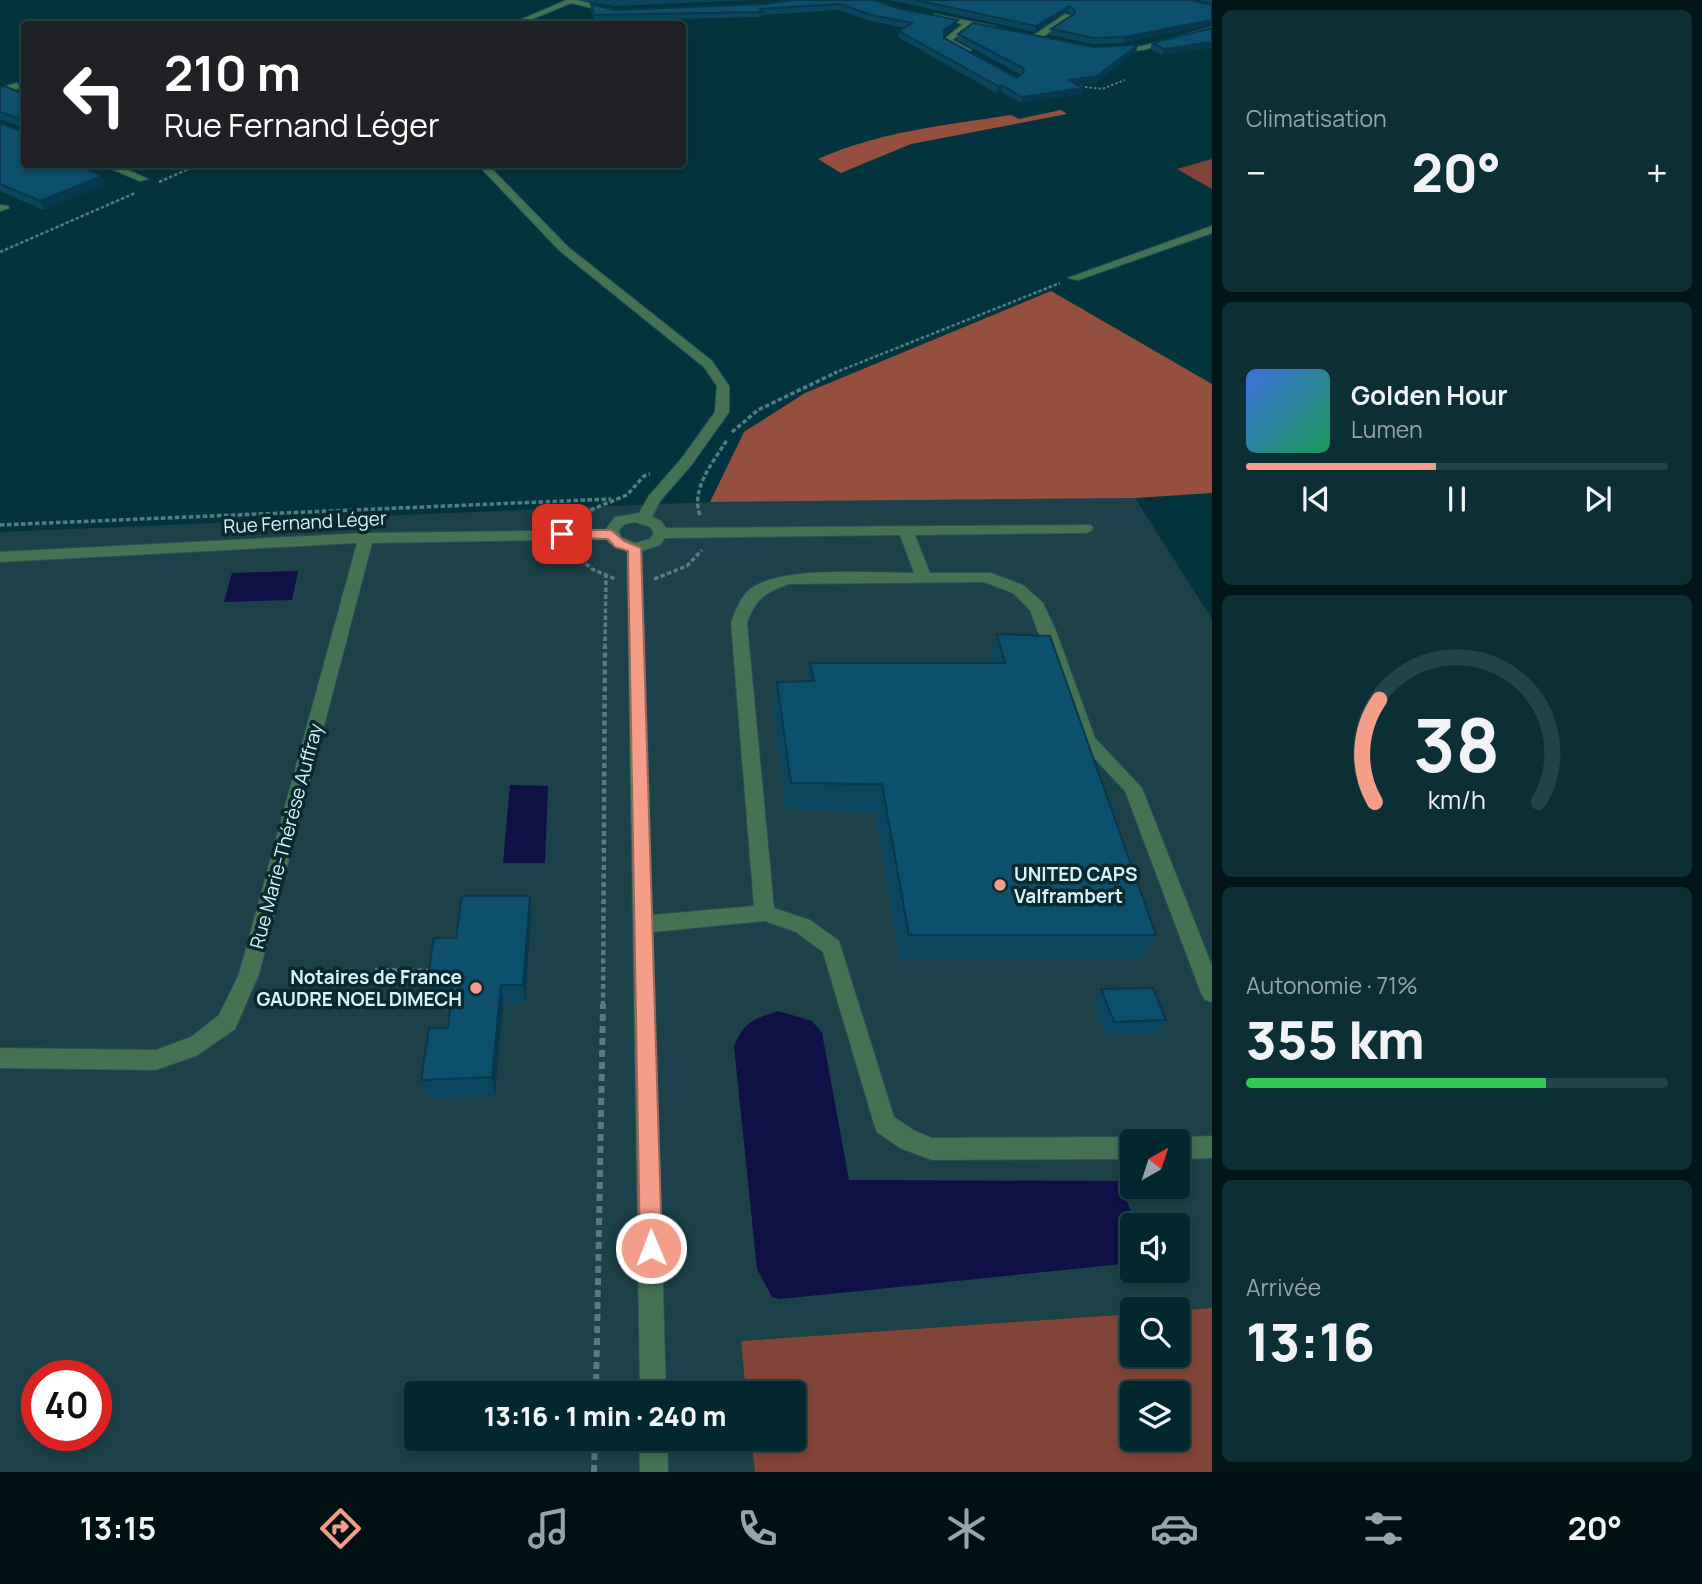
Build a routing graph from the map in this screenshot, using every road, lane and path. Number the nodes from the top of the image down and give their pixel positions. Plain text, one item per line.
1 (571, 1) edge
2 (629, 11) edge
3 (922, 14) edge
4 (1068, 16) edge
5 (522, 21) edge
6 (970, 23) junction
7 (997, 29) edge
8 (1212, 29) edge
9 (1024, 35) edge
10 (1037, 37) junction
11 (1051, 40) edge
12 (1105, 50) edge
13 (982, 60) edge
14 (1125, 80) dead end
15 (1065, 85) edge
16 (17, 86) dead end
17 (0, 91) edge
18 (113, 168) edge
19 (189, 168) edge
20 (485, 168) edge
21 (146, 183) joint
22 (136, 192) dead end
23 (1212, 229) edge
24 (0, 252) edge
25 (1074, 278) joint
26 (619, 499) dead end
27 (644, 518) junction
28 (0, 525) edge
29 (1086, 527) dead end
30 (906, 530) junction
31 (661, 533) junction
32 (706, 533) junction
33 (611, 534) junction
34 (366, 538) junction
35 (634, 548) junction
36 (0, 557) edge
37 (606, 576) dead end
38 (924, 578) junction
39 (615, 579) dead end
40 (636, 583) junction
41 (765, 913) junction
42 (644, 924) junction
43 (375, 970) dead end
44 (436, 971) edge
45 (1212, 993) edge
46 (0, 1058) edge
47 (1212, 1147) edge
48 (1120, 1148) edge
49 (1190, 1148) edge
50 (596, 1381) edge
51 (653, 1381) edge
52 (594, 1451) edge
53 (653, 1451) edge
54 (594, 1472) edge
55 (654, 1472) edge

1 - 2 street
1 - 5 street
3 - 6 street
4 - 10 street
6 - 7 street
6 - 13 street
8 - 12 street
9 - 10 street
10 - 11 street
14 - 15 path
16 - 17 street
18 - 21 street
19 - 21 path
20 - 27 street
22 - 24 path
23 - 25 street
25 - 32 path
26 - 28 path
27 - 31 street
27 - 33 street
29 - 30 street
30 - 32 street
30 - 38 street
31 - 32 street
31 - 35 street
32 - 40 path
33 - 34 street, Rue Fernand Léger
33 - 35 street
34 - 36 street, Rue Fernand Léger
34 - 46 street, Rue Marie-Thérèse Auffray
35 - 40 street
37 - 50 path
38 - 41 street
38 - 45 street
39 - 40 path
40 - 42 street
41 - 42 street
41 - 48 street
42 - 51 street
43 - 44 path
47 - 49 street
52 - 54 path
53 - 55 street

